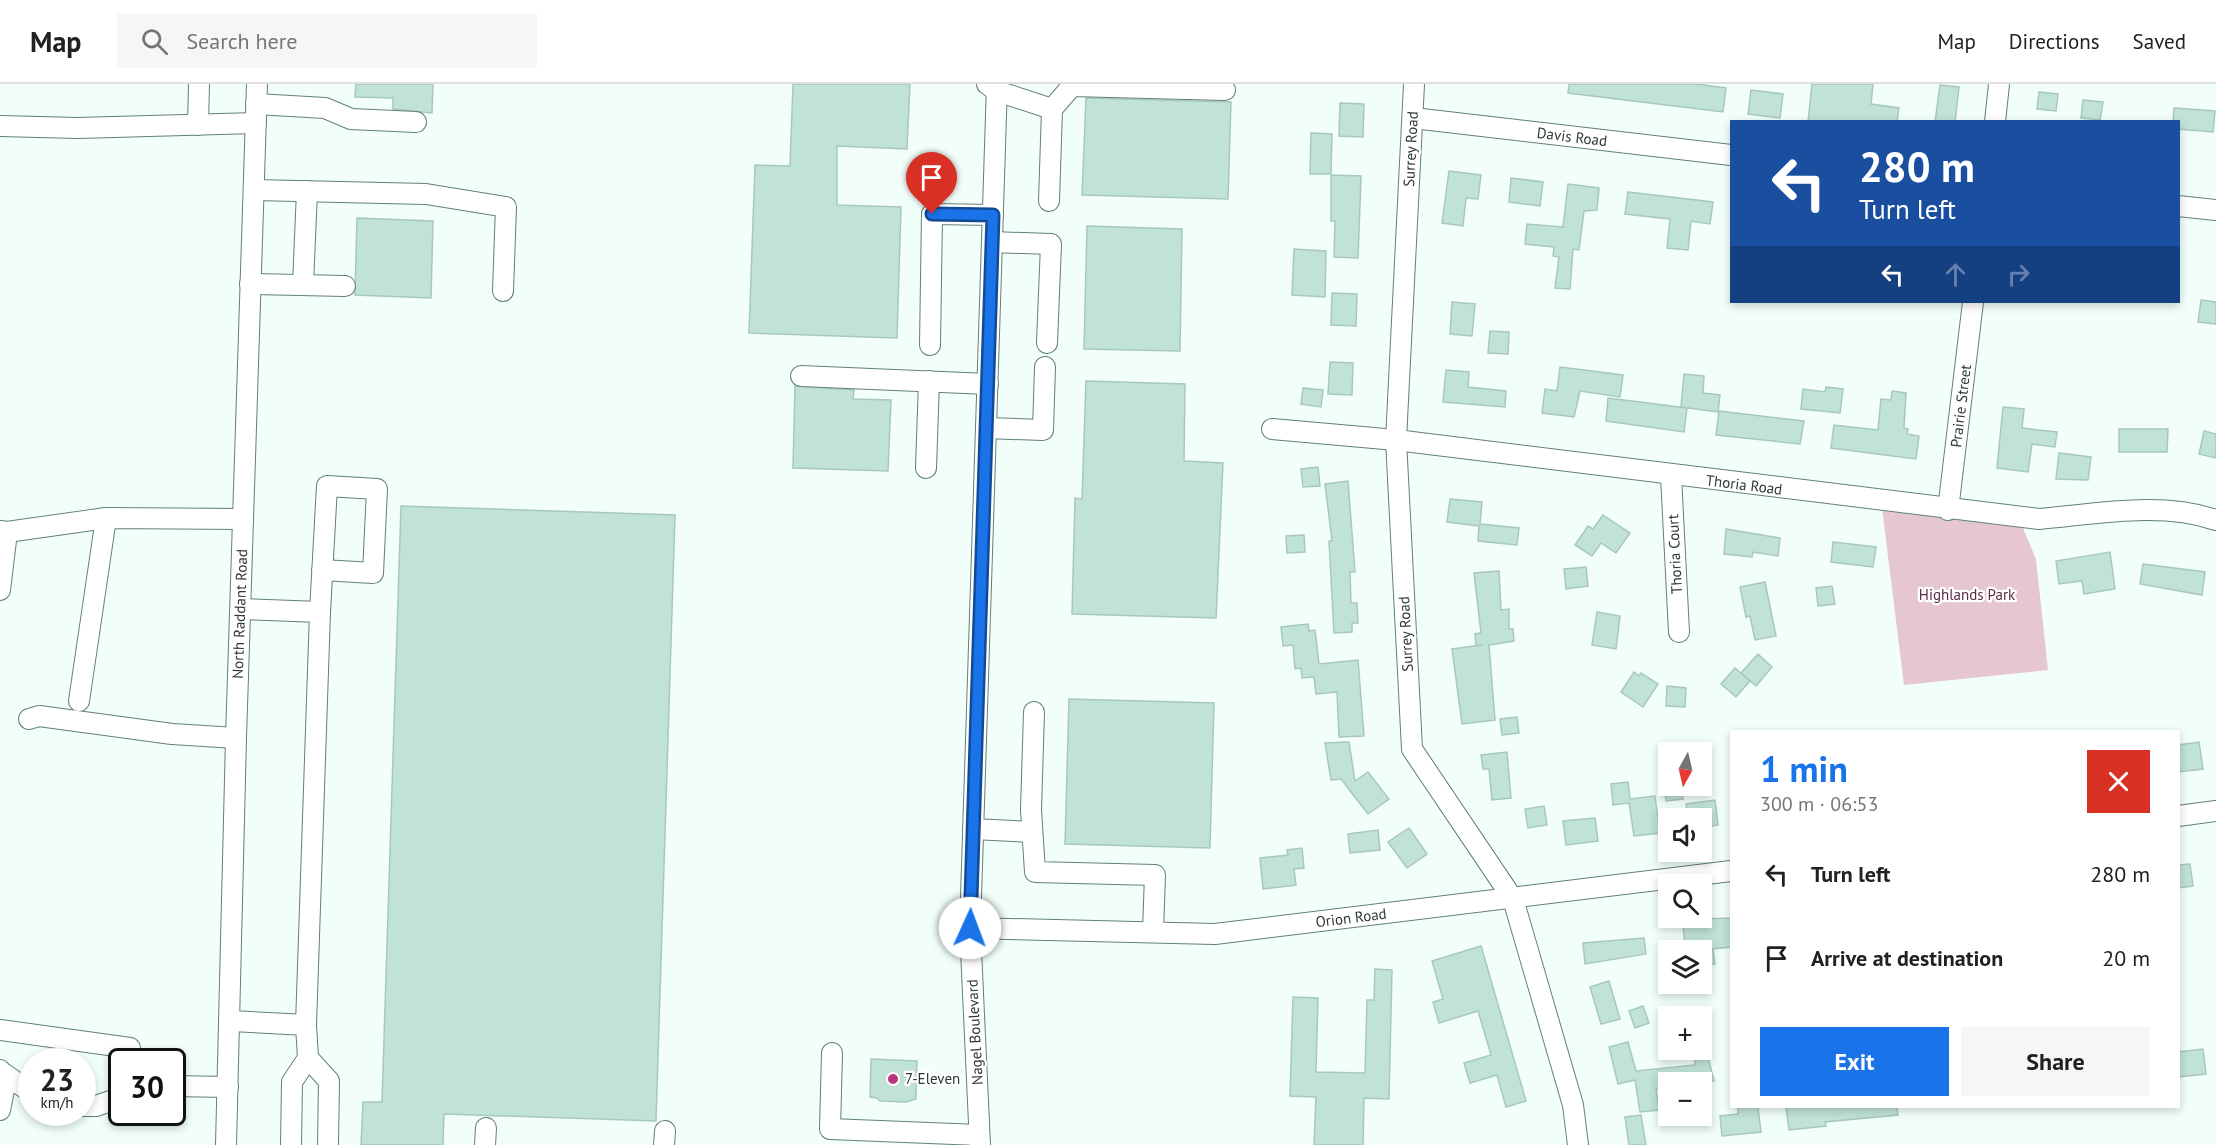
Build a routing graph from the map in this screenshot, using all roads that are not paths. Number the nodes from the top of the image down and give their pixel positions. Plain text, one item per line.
1 (199, 84) edge
2 (1414, 84) edge
3 (1999, 84) edge
4 (994, 86) edge
5 (1224, 90) dead end
6 (256, 104) edge
7 (1052, 109) junction
8 (1413, 118) junction
9 (1995, 120) edge
10 (416, 122) dead end
11 (198, 125) junction
12 (0, 126) edge
13 (1730, 155) edge
14 (254, 189) junction
15 (307, 191) junction
16 (1049, 201) dead end
17 (2180, 206) edge
18 (2216, 210) edge
19 (993, 215) junction
20 (992, 242) junction
21 (250, 284) junction
22 (303, 285) junction
23 (345, 286) dead end
24 (503, 291) dead end
25 (1973, 303) edge
26 (1047, 343) dead end
27 (930, 345) dead end
28 (1046, 367) dead end
29 (801, 376) dead end
30 (929, 381) junction
31 (988, 384) junction
32 (986, 428) junction
33 (1272, 429) dead end
34 (1396, 440) junction
35 (926, 468) dead end
36 (1671, 476) junction
37 (1948, 510) junction
38 (106, 518) junction
39 (243, 519) junction
40 (2216, 520) edge
41 (4, 532) edge
42 (322, 570) junction
43 (0, 590) edge
44 (241, 609) junction
45 (320, 612) junction
46 (1679, 632) dead end
47 (79, 701) dead end
48 (1034, 712) dead end
49 (29, 719) dead end
50 (236, 738) junction
51 (2216, 811) edge
52 (2180, 816) edge
53 (973, 829) junction
54 (1032, 832) junction
55 (1730, 871) edge
56 (1513, 898) junction
57 (970, 928) junction
58 (1154, 932) junction
59 (231, 1021) junction
60 (306, 1025) junction
61 (0, 1030) edge
62 (130, 1048) edge
63 (832, 1053) dead end
64 (308, 1058) junction
65 (1, 1072) edge
66 (18, 1084) edge
67 (186, 1086) edge
68 (228, 1087) junction
69 (0, 1110) edge
70 (841, 1137) edge
71 (933, 1139) edge
72 (980, 1140) edge
73 (226, 1145) edge
74 (291, 1145) edge
75 (328, 1145) edge
76 (1578, 1145) edge

1 - 11 street
2 - 8 street, Surrey Road
3 - 9 street
4 - 7 street
4 - 19 street, Nagel Boulevard
5 - 7 street
6 - 10 street
6 - 11 street
6 - 14 street, North Raddant Road
7 - 16 street
8 - 13 street, Davis Road
8 - 34 street, Surrey Road
11 - 12 street
14 - 15 street
14 - 21 street, North Raddant Road
15 - 22 street
15 - 24 street
17 - 18 street
19 - 20 street, Nagel Boulevard
19 - 27 street
20 - 26 street
20 - 31 street, Nagel Boulevard
21 - 22 street
21 - 39 street, North Raddant Road
22 - 23 street
25 - 37 street, Prairie Street
28 - 32 street
29 - 30 street
30 - 31 street
30 - 35 street
31 - 32 street, Nagel Boulevard
32 - 53 street, Nagel Boulevard
33 - 34 street, Thoria Road
34 - 36 street, Thoria Road
34 - 56 street, Surrey Road
36 - 37 street, Thoria Road
36 - 46 street, Thoria Court
37 - 40 street, Thoria Road
38 - 39 street
38 - 41 street
38 - 47 street
39 - 44 street, North Raddant Road
41 - 43 street
42 - 42 street
42 - 45 street
44 - 45 street
44 - 50 street, North Raddant Road
45 - 60 street
48 - 54 street
49 - 50 street
50 - 59 street, North Raddant Road
51 - 52 street
53 - 54 street
53 - 57 street, Nagel Boulevard
54 - 58 street
55 - 56 street, Orion Road
56 - 58 street, Orion Road
56 - 76 street, Surrey Road
57 - 58 street, Orion Road
57 - 72 street, Nagel Boulevard
59 - 60 street
59 - 68 street, North Raddant Road
60 - 64 street
61 - 62 street
63 - 70 street
64 - 74 street
64 - 75 street
65 - 66 street
65 - 69 street
67 - 68 street
68 - 73 street, North Raddant Road
70 - 71 street
71 - 72 street

